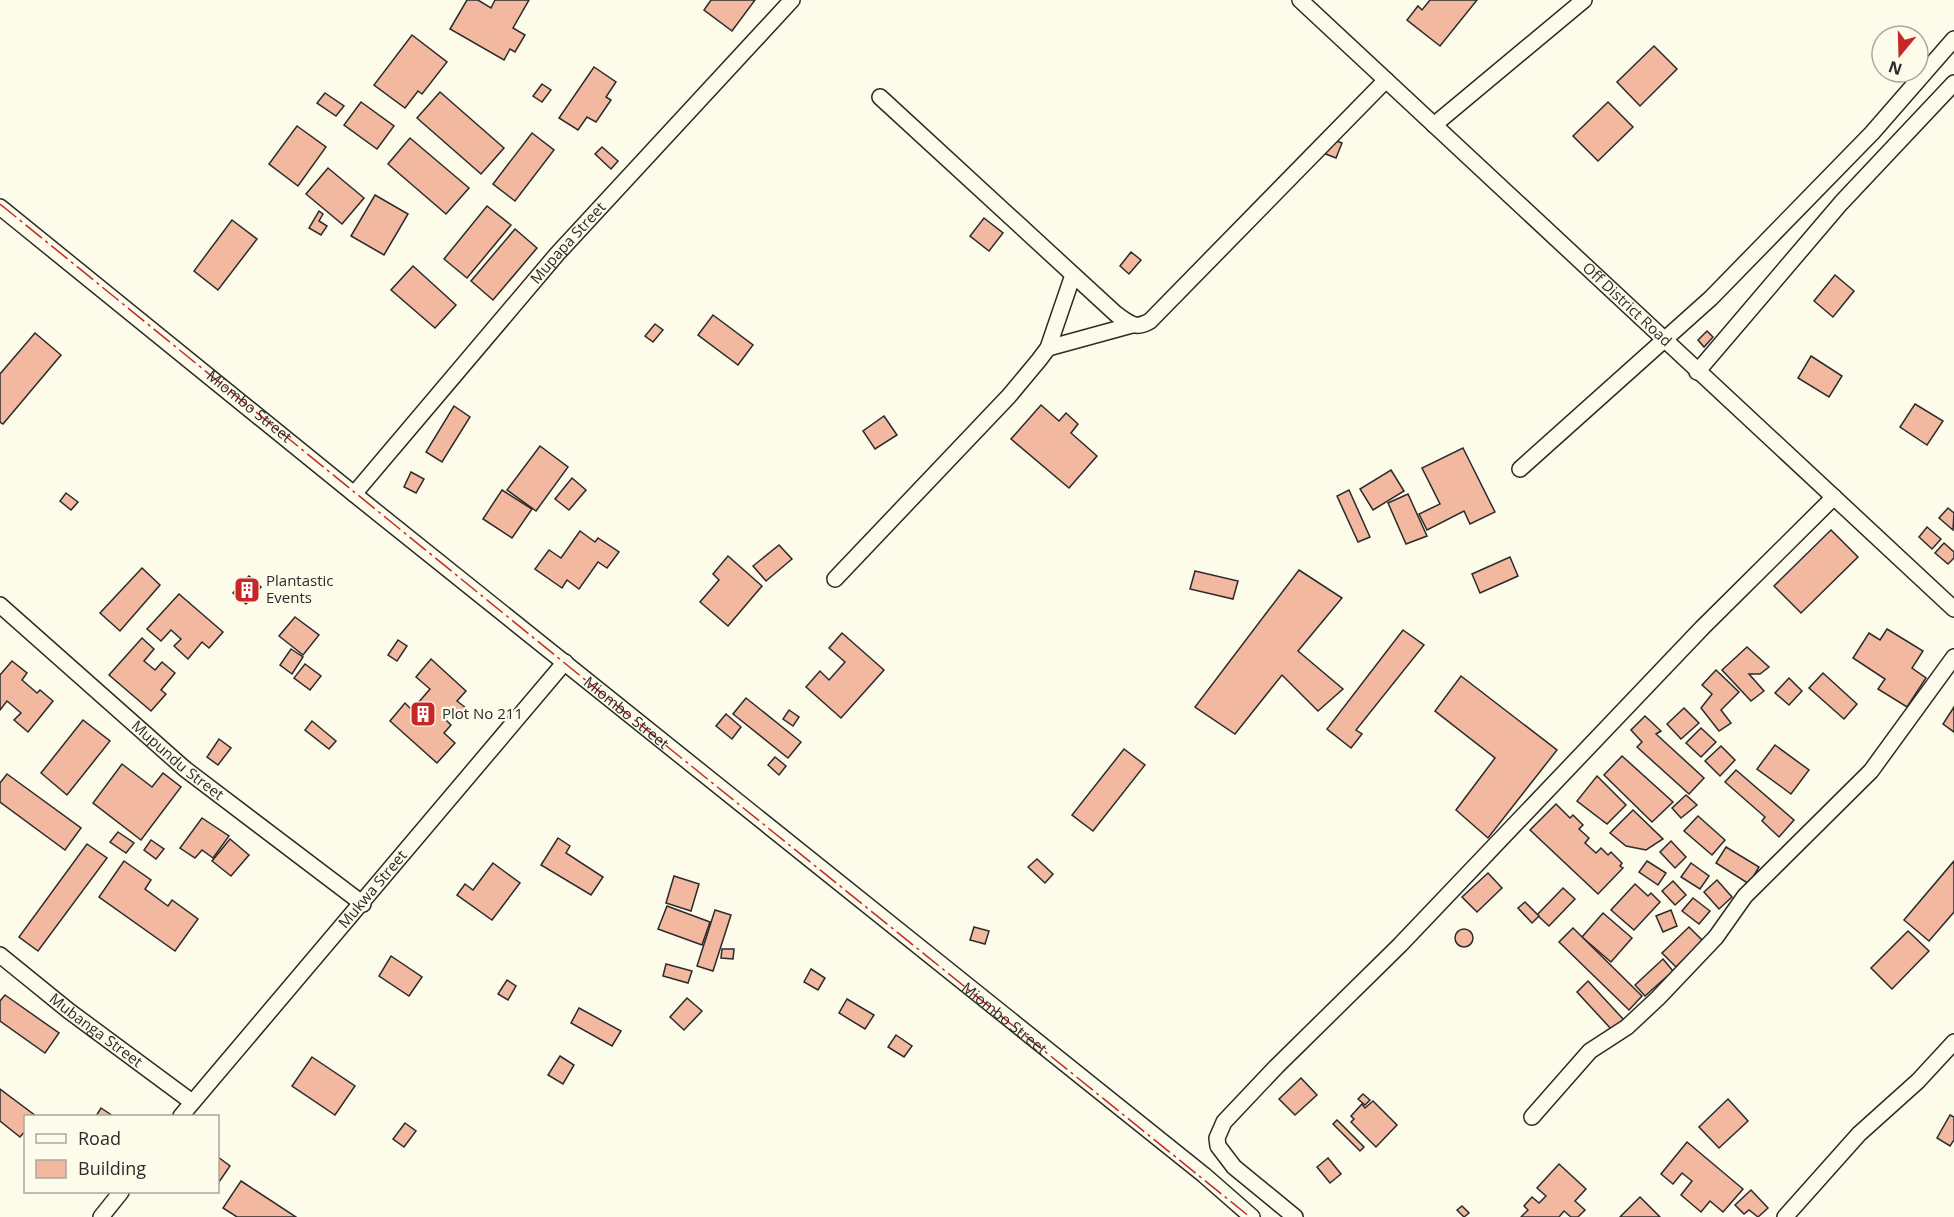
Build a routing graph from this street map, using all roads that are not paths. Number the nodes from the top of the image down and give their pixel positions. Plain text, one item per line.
1 (792, 0) edge
2 (1300, 0) edge
3 (1584, 0) edge
4 (1954, 39) edge
5 (1386, 80) junction
6 (1954, 83) edge
7 (879, 97) dead end
8 (1434, 125) junction
9 (0, 207) edge
10 (1073, 275) junction
11 (1132, 325) junction
12 (1664, 339) junction
13 (1048, 348) junction
14 (1697, 372) junction
15 (1520, 469) dead end
16 (354, 494) junction
17 (1834, 497) junction
18 (836, 579) dead end
19 (0, 605) edge
20 (1954, 609) edge
21 (1954, 657) edge
22 (566, 662) junction
23 (363, 904) junction
24 (0, 955) edge
25 (1954, 1042) edge
26 (192, 1102) junction
27 (182, 1115) edge
28 (1532, 1117) dead end
29 (119, 1193) edge
30 (101, 1217) edge
31 (1252, 1217) edge
32 (1295, 1217) edge
33 (1785, 1217) edge

1 - 16 street, Mupapa Street
2 - 5 street, Off District Road
3 - 8 street
4 - 12 street
5 - 8 street, Off District Road
5 - 11 street
6 - 14 street
7 - 10 street
8 - 12 street, Off District Road
9 - 16 street, Miombo Street
10 - 11 street
10 - 13 street
11 - 13 street
12 - 14 street, Off District Road
12 - 15 street
13 - 18 street
14 - 17 street, Off District Road
16 - 22 street, Miombo Street
17 - 20 street, Off District Road
17 - 32 street
19 - 23 street, Mupundu Street
21 - 28 street
22 - 23 street, Mukwa Street
22 - 31 street, Miombo Street
23 - 26 street, Mukwa Street
24 - 26 street, Mubanga Street
25 - 33 street
26 - 27 street, Mukwa Street
29 - 30 street

